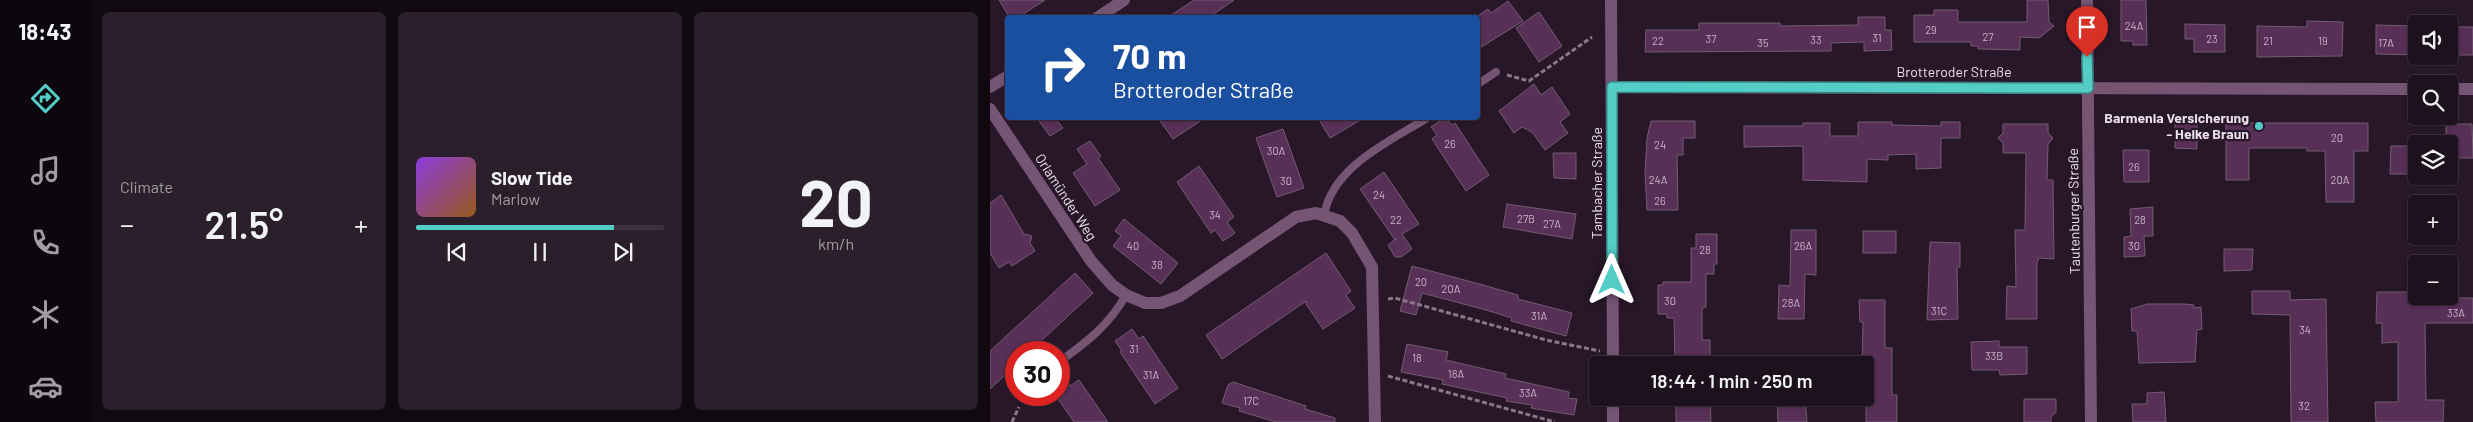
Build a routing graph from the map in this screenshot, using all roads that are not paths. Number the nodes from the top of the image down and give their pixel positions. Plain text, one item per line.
1 (1124, 0) edge
2 (1611, 0) edge
3 (2086, 0) edge
4 (1102, 15) edge
5 (1496, 72) road end
6 (1005, 78) edge
7 (1480, 83) edge
8 (990, 87) edge
9 (1612, 87) junction
10 (2088, 88) junction
11 (2408, 89) edge
12 (2458, 89) edge
13 (2473, 89) edge
14 (990, 109) edge
15 (1423, 120) edge
16 (1324, 214) junction
17 (1126, 295) junction
18 (1070, 354) edge
19 (1613, 356) edge
20 (1613, 406) edge
21 (1375, 422) edge
22 (1613, 422) edge
23 (2092, 422) edge

1 - 4 street
2 - 9 street, Tambacher Straße
3 - 10 street, Tautenburger Straße
5 - 7 lane
6 - 8 street
9 - 10 street, Brotteroder Straße
9 - 19 street, Tambacher Straße
10 - 11 street, Brotteroder Straße
10 - 23 street, Tautenburger Straße
12 - 13 street
14 - 17 street, Orlamünder Weg
15 - 16 lane
16 - 17 street, Orlamünder Weg
16 - 21 street
17 - 18 lane
20 - 22 street

